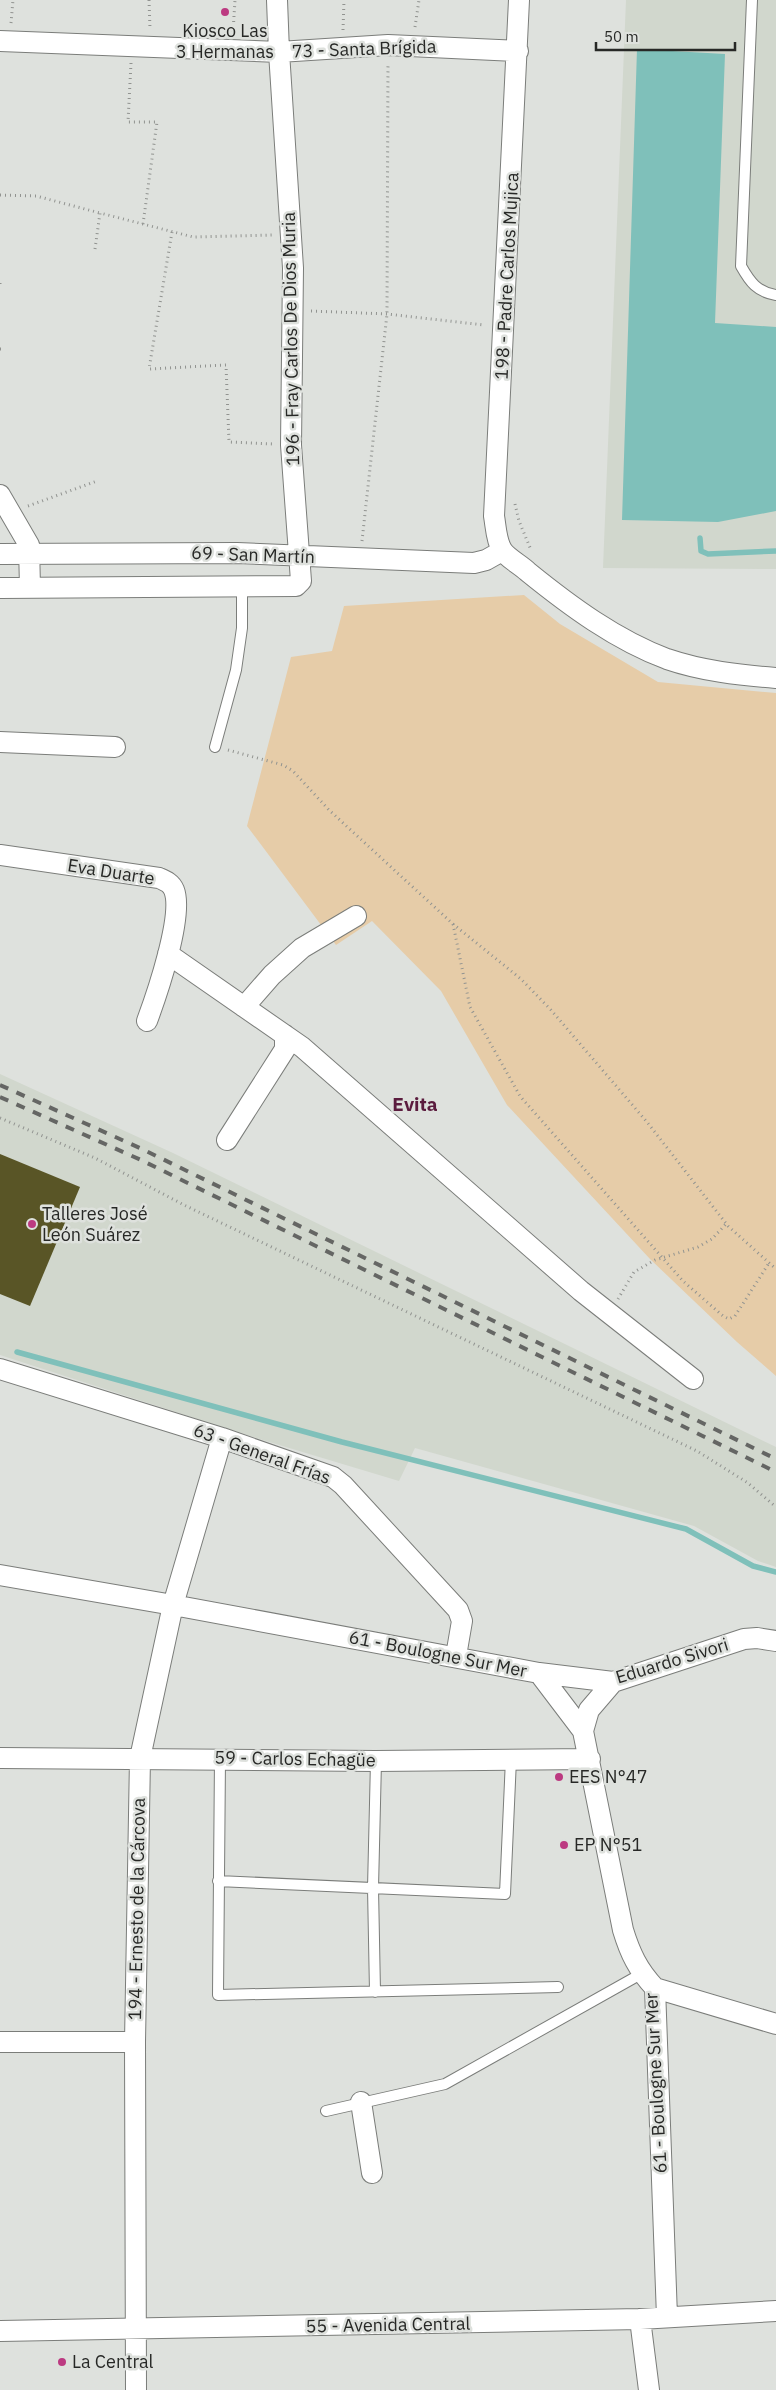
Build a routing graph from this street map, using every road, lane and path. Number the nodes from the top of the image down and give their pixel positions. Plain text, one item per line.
1 (149, 0) edge
2 (235, 0) edge
3 (278, 0) edge
4 (344, 0) edge
5 (419, 0) edge
6 (519, 0) edge
7 (752, 0) edge
8 (0, 40) edge
9 (356, 41) junction
10 (140, 45) junction
11 (388, 45) junction
12 (412, 45) junction
13 (232, 50) junction
14 (518, 51) junction
15 (278, 52) junction
16 (0, 194) edge
17 (100, 213) junction
18 (143, 224) junction
19 (172, 232) junction
20 (290, 235) junction
21 (95, 249) dead end
22 (776, 295) edge
23 (292, 311) junction
24 (387, 314) junction
25 (504, 328) junction
26 (291, 445) junction
27 (97, 481) dead end
28 (0, 495) edge
29 (514, 499) dead end
30 (11, 512) junction
31 (502, 551) junction
32 (532, 552) dead end
33 (0, 554) edge
34 (30, 554) junction
35 (300, 556) junction
36 (360, 558) junction
37 (296, 586) joint
38 (242, 587) junction
39 (0, 588) edge
40 (30, 588) junction
41 (776, 678) edge
42 (0, 742) edge
43 (116, 746) dead end
44 (215, 747) joint
45 (0, 855) edge
46 (356, 916) dead end
47 (453, 924) junction
48 (168, 954) junction
49 (244, 1007) junction
50 (147, 1021) dead end
51 (285, 1035) junction
52 (0, 1118) edge
53 (227, 1140) dead end
54 (726, 1224) junction
55 (662, 1257) junction
56 (769, 1263) junction
57 (776, 1269) edge
58 (610, 1314) junction
59 (0, 1370) edge
60 (693, 1379) dead end
61 (222, 1438) junction
62 (776, 1507) edge
63 (0, 1575) edge
64 (173, 1604) junction
65 (776, 1641) edge
66 (456, 1656) junction
67 (538, 1673) junction
68 (613, 1682) junction
69 (583, 1731) junction
70 (0, 1758) edge
71 (140, 1758) junction
72 (220, 1758) junction
73 (511, 1759) junction
74 (590, 1759) junction
75 (376, 1761) junction
76 (218, 1881) junction
77 (373, 1888) junction
78 (648, 1981) junction
79 (558, 1987) dead end
80 (375, 1992) junction
81 (776, 2024) edge
82 (0, 2042) edge
83 (135, 2042) junction
84 (361, 2102) junction
85 (326, 2112) dead end
86 (372, 2173) dead end
87 (776, 2311) edge
88 (667, 2317) junction
89 (640, 2319) junction
90 (135, 2330) junction
91 (0, 2331) edge
92 (136, 2390) edge
93 (649, 2390) edge

1 - 10 path
2 - 13 path
3 - 15 street, 196 - Fray Carlos De Dios Muria
4 - 9 path
5 - 12 path
6 - 14 street, 198 - Padre Carlos Mujica
7 - 22 lane
8 - 10 street, 73 - Santa Brígida
9 - 11 street, 73 - Santa Brígida
9 - 15 street, 73 - Santa Brígida
10 - 13 street, 73 - Santa Brígida
10 - 18 path
11 - 12 street, 73 - Santa Brígida
11 - 24 path
12 - 14 street, 73 - Santa Brígida
13 - 15 street, 73 - Santa Brígida
14 - 25 street, 198 - Padre Carlos Mujica
15 - 20 street, 196 - Fray Carlos De Dios Muria
16 - 17 path
17 - 18 path
17 - 21 path
18 - 19 path
19 - 20 path
19 - 26 path
20 - 23 street, 196 - Fray Carlos De Dios Muria
23 - 24 path
23 - 26 street, 196 - Fray Carlos De Dios Muria
24 - 25 path
24 - 36 path
25 - 31 street, 198 - Padre Carlos Mujica
26 - 35 street, 196 - Fray Carlos De Dios Muria
27 - 30 path
28 - 30 street
29 - 32 path
30 - 34 street
31 - 36 street, 69 - San Martín
31 - 41 street
33 - 34 street, 69 - San Martín
34 - 35 street, 69 - San Martín
34 - 40 street
35 - 36 street, 69 - San Martín
35 - 37 street, 196 - Fray Carlos De Dios Muria
37 - 38 street, 69 - San Martín
38 - 40 street, 69 - San Martín
38 - 44 lane
39 - 40 street, 69 - San Martín
42 - 43 street
44 - 47 path
45 - 48 street, Eva Duarte
46 - 49 street
47 - 54 path
47 - 55 path
48 - 49 street
48 - 50 street, Eva Duarte
49 - 51 street
51 - 53 street
51 - 58 street
52 - 62 path
54 - 55 path
54 - 56 path
55 - 56 path
55 - 58 path
56 - 57 path
58 - 60 street
59 - 61 street, 63 - General Frías
61 - 64 street, 194 - Ernesto de la Cárcova
61 - 66 street, 63 - General Frías
63 - 64 street, 61 - Boulogne Sur Mer
64 - 66 street, 61 - Boulogne Sur Mer
64 - 71 street, 194 - Ernesto de la Cárcova
65 - 68 street, Eduardo Sivori
66 - 67 street, 61 - Boulogne Sur Mer
67 - 68 street, Eduardo Sivori
67 - 69 street, 61 - Boulogne Sur Mer
68 - 69 street
69 - 74 street, 61 - Boulogne Sur Mer
70 - 71 street, 59 - Carlos Echagüe
71 - 72 street, 59 - Carlos Echagüe
71 - 83 street, 194 - Ernesto de la Cárcova
72 - 75 street, 59 - Carlos Echagüe
72 - 76 lane
73 - 74 street, 59 - Carlos Echagüe
73 - 75 street, 59 - Carlos Echagüe
73 - 77 lane
74 - 78 street, 61 - Boulogne Sur Mer
75 - 77 lane
76 - 77 lane
76 - 80 lane
77 - 80 lane
78 - 81 street
78 - 84 lane
78 - 88 street, 61 - Boulogne Sur Mer
79 - 80 lane
82 - 83 street
83 - 90 street, 194 - Ernesto de la Cárcova
84 - 85 lane
84 - 86 street
87 - 88 street, 55 - Avenida Central
88 - 89 street, 55 - Avenida Central
89 - 90 street, 55 - Avenida Central
89 - 93 street
90 - 91 street, 55 - Avenida Central
90 - 92 street, 194 - Ernesto de la Cárcova

